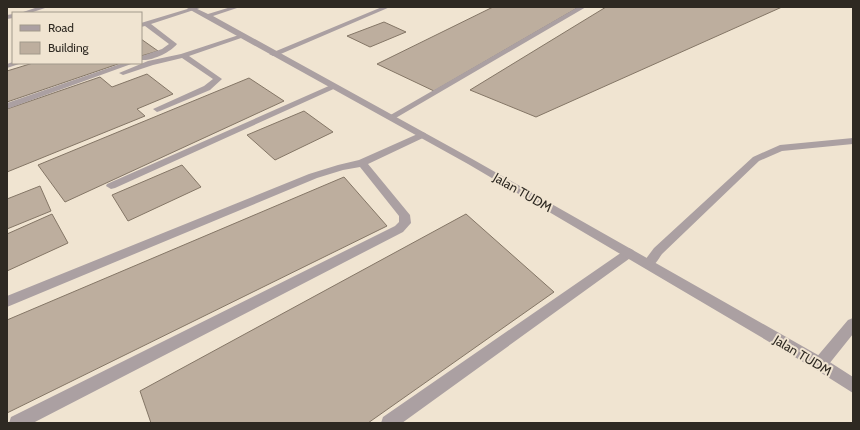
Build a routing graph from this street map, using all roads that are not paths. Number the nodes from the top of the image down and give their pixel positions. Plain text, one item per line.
1 (45, 7) edge
2 (237, 7) edge
3 (387, 7) edge
4 (582, 7) edge
5 (194, 8) edge
6 (27, 12) edge
7 (208, 16) junction
8 (144, 24) edge
9 (242, 36) junction
10 (273, 54) junction
11 (183, 56) junction
12 (142, 59) edge
13 (127, 64) edge
14 (123, 73) dead end
15 (334, 87) junction
16 (7, 106) edge
17 (157, 108) dead end
18 (390, 118) junction
19 (422, 135) junction
20 (853, 141) edge
21 (362, 163) junction
22 (111, 186) dead end
23 (629, 253) junction
24 (648, 264) junction
25 (7, 302) edge
26 (853, 324) edge
27 (820, 364) junction
28 (853, 386) edge
29 (17, 423) edge
30 (389, 423) edge

1 - 6 street
2 - 7 street
3 - 10 street
4 - 18 street
5 - 7 street, Jalan TUDM
5 - 8 street
7 - 9 street, Jalan TUDM
8 - 12 street
9 - 10 street, Jalan TUDM
9 - 11 street
10 - 15 street, Jalan TUDM
11 - 14 street
11 - 17 street
13 - 16 street
15 - 18 street, Jalan TUDM
15 - 22 street
18 - 19 street, Jalan TUDM
19 - 21 street
19 - 23 street, Jalan TUDM
20 - 24 street
21 - 25 street
21 - 29 street
23 - 24 street, Jalan TUDM
23 - 30 street
24 - 27 street, Jalan TUDM
26 - 27 street
27 - 28 street, Jalan TUDM

